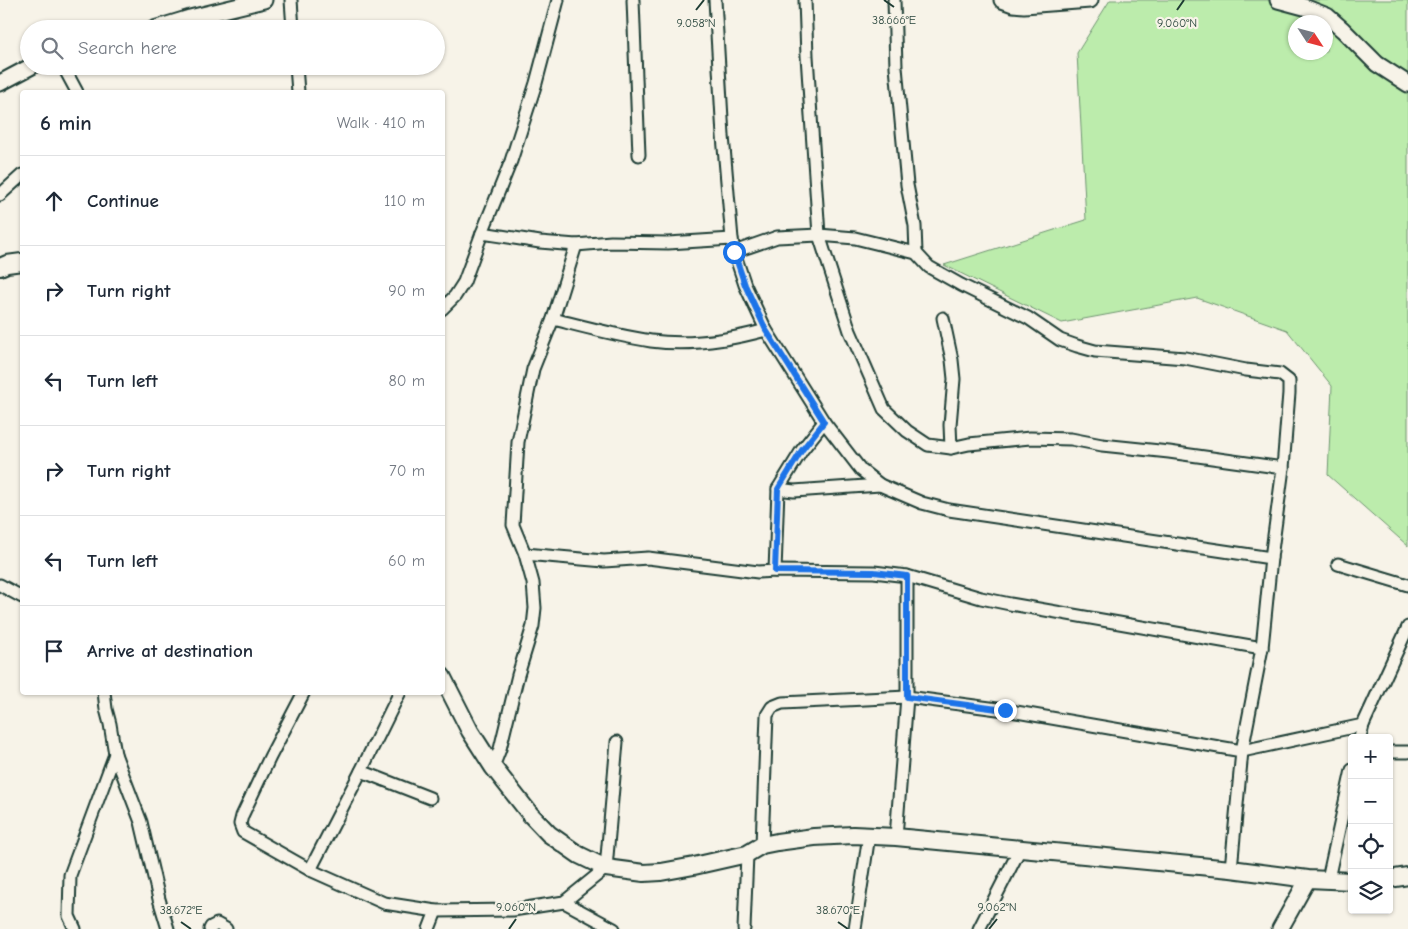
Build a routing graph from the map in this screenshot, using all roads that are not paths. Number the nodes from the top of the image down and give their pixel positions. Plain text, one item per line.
1 (264, 0) edge
2 (291, 0) edge
3 (558, 0) edge
4 (633, 0) edge
5 (715, 0) edge
6 (805, 0) edge
7 (894, 0) edge
8 (1002, 0) edge
9 (1090, 0) edge
10 (1278, 0) edge
11 (246, 3) edge
12 (183, 20) edge
13 (292, 20) edge
14 (20, 72) edge
15 (68, 75) edge
16 (297, 75) edge
17 (0, 83) edge
18 (1408, 84) edge
19 (76, 90) edge
20 (298, 90) edge
21 (639, 155) dead end
22 (20, 176) edge
23 (0, 195) edge
24 (482, 233) junction
25 (820, 235) junction
26 (732, 238) junction
27 (576, 245) junction
28 (734, 252) junction
29 (916, 253) junction
30 (20, 262) edge
31 (0, 267) edge
32 (445, 306) edge
33 (943, 318) dead end
34 (553, 320) junction
35 (766, 330) junction
36 (824, 422) junction
37 (951, 448) junction
38 (1283, 468) junction
39 (880, 485) junction
40 (778, 489) junction
41 (526, 554) junction
42 (1271, 558) junction
43 (1338, 564) dead end
44 (775, 571) junction
45 (907, 576) junction
46 (0, 585) edge
47 (1408, 585) edge
48 (20, 597) edge
49 (1408, 626) edge
50 (1262, 648) junction
51 (445, 682) edge
52 (104, 695) edge
53 (302, 695) edge
54 (399, 695) edge
55 (907, 697) junction
56 (1363, 725) junction
57 (1361, 734) edge
58 (616, 742) dead end
59 (1242, 751) junction
60 (1393, 752) edge
61 (1408, 752) edge
62 (115, 754) junction
63 (493, 767) junction
64 (361, 771) junction
65 (1350, 779) edge
66 (430, 798) dead end
67 (870, 836) junction
68 (896, 837) junction
69 (762, 845) junction
70 (1020, 849) junction
71 (748, 854) junction
72 (606, 868) junction
73 (1231, 868) junction
74 (310, 870) junction
75 (1308, 879) junction
76 (1328, 880) junction
77 (1348, 881) edge
78 (564, 902) junction
79 (436, 911) junction
80 (75, 929) edge
81 (168, 929) edge
82 (210, 929) edge
83 (226, 929) edge
84 (429, 929) edge
85 (614, 929) edge
86 (744, 929) edge
87 (855, 929) edge
88 (979, 929) edge
89 (1280, 929) edge

1 - 11 street
2 - 13 street
3 - 24 street
4 - 21 street
5 - 26 street
6 - 25 street
7 - 29 street
8 - 9 street
10 - 18 street
11 - 12 street
14 - 17 street
15 - 19 street
16 - 20 street
22 - 23 street
24 - 27 street
24 - 32 street
25 - 28 street
25 - 29 street
25 - 37 street
26 - 27 street
26 - 28 street
27 - 34 street
28 - 35 street
29 - 38 street
30 - 31 main road
33 - 37 street
34 - 35 street
34 - 41 street
35 - 36 street
36 - 39 street
36 - 40 street
37 - 38 street
38 - 42 street
39 - 40 street
39 - 42 street
40 - 44 street
41 - 44 street
41 - 63 street
42 - 50 street
43 - 47 street
44 - 45 street
45 - 50 street
45 - 55 street
46 - 48 street
49 - 56 street
50 - 59 street
51 - 63 main road
52 - 62 street
53 - 74 street
54 - 64 street
55 - 59 street
55 - 68 street
55 - 69 street
56 - 57 street
56 - 59 street
58 - 72 street
59 - 73 street
60 - 61 street
62 - 80 street
62 - 81 street
63 - 72 main road
64 - 66 street
64 - 74 street
65 - 76 street
67 - 68 main road
67 - 69 main road
67 - 87 street
68 - 70 main road
69 - 71 main road
70 - 73 main road
70 - 88 street
71 - 72 main road
71 - 86 street
72 - 78 street
73 - 75 main road
74 - 79 street
75 - 76 main road
75 - 89 street
76 - 77 main road
78 - 79 street
78 - 85 street
79 - 84 street
82 - 83 street

